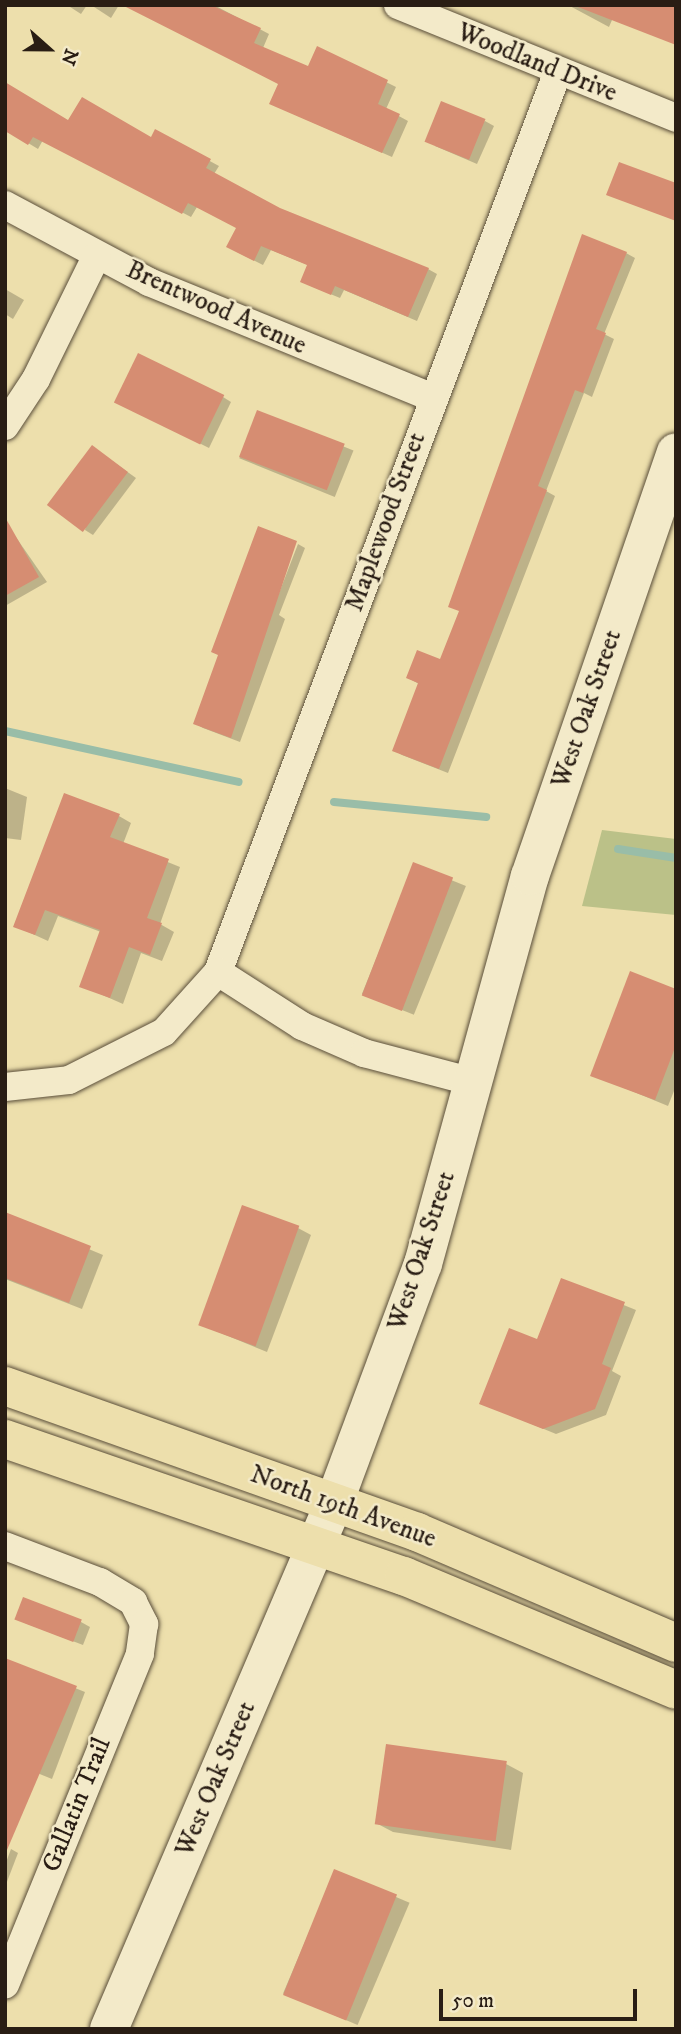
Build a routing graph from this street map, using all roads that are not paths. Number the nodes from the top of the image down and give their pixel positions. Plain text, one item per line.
1 (398, 5) edge
2 (557, 74) junction
3 (676, 118) edge
4 (5, 205) edge
5 (97, 255) junction
6 (433, 398) junction
7 (5, 426) edge
8 (676, 453) edge
9 (218, 972) junction
10 (474, 1082) junction
11 (5, 1087) edge
12 (5, 1386) edge
13 (5, 1439) edge
14 (334, 1503) junction
15 (5, 1546) edge
16 (314, 1549) junction
17 (676, 1643) edge
18 (676, 1690) edge
19 (5, 1985) edge
20 (109, 2029) edge

1 - 2 street, Woodland Drive
2 - 3 street, Woodland Drive
2 - 6 street, Maplewood Street
4 - 5 street, Brentwood Avenue
5 - 6 street, Brentwood Avenue
5 - 7 street
6 - 9 street, Maplewood Street
8 - 10 main road, West Oak Street
9 - 10 street
9 - 11 street
10 - 14 main road, West Oak Street
12 - 14 main road, North 19th Avenue
13 - 16 main road, North 19th Avenue
14 - 16 main road, West Oak Street
14 - 17 main road, North 19th Avenue
15 - 19 street, Gallatin Trail
16 - 18 main road, North 19th Avenue
16 - 20 main road, West Oak Street

